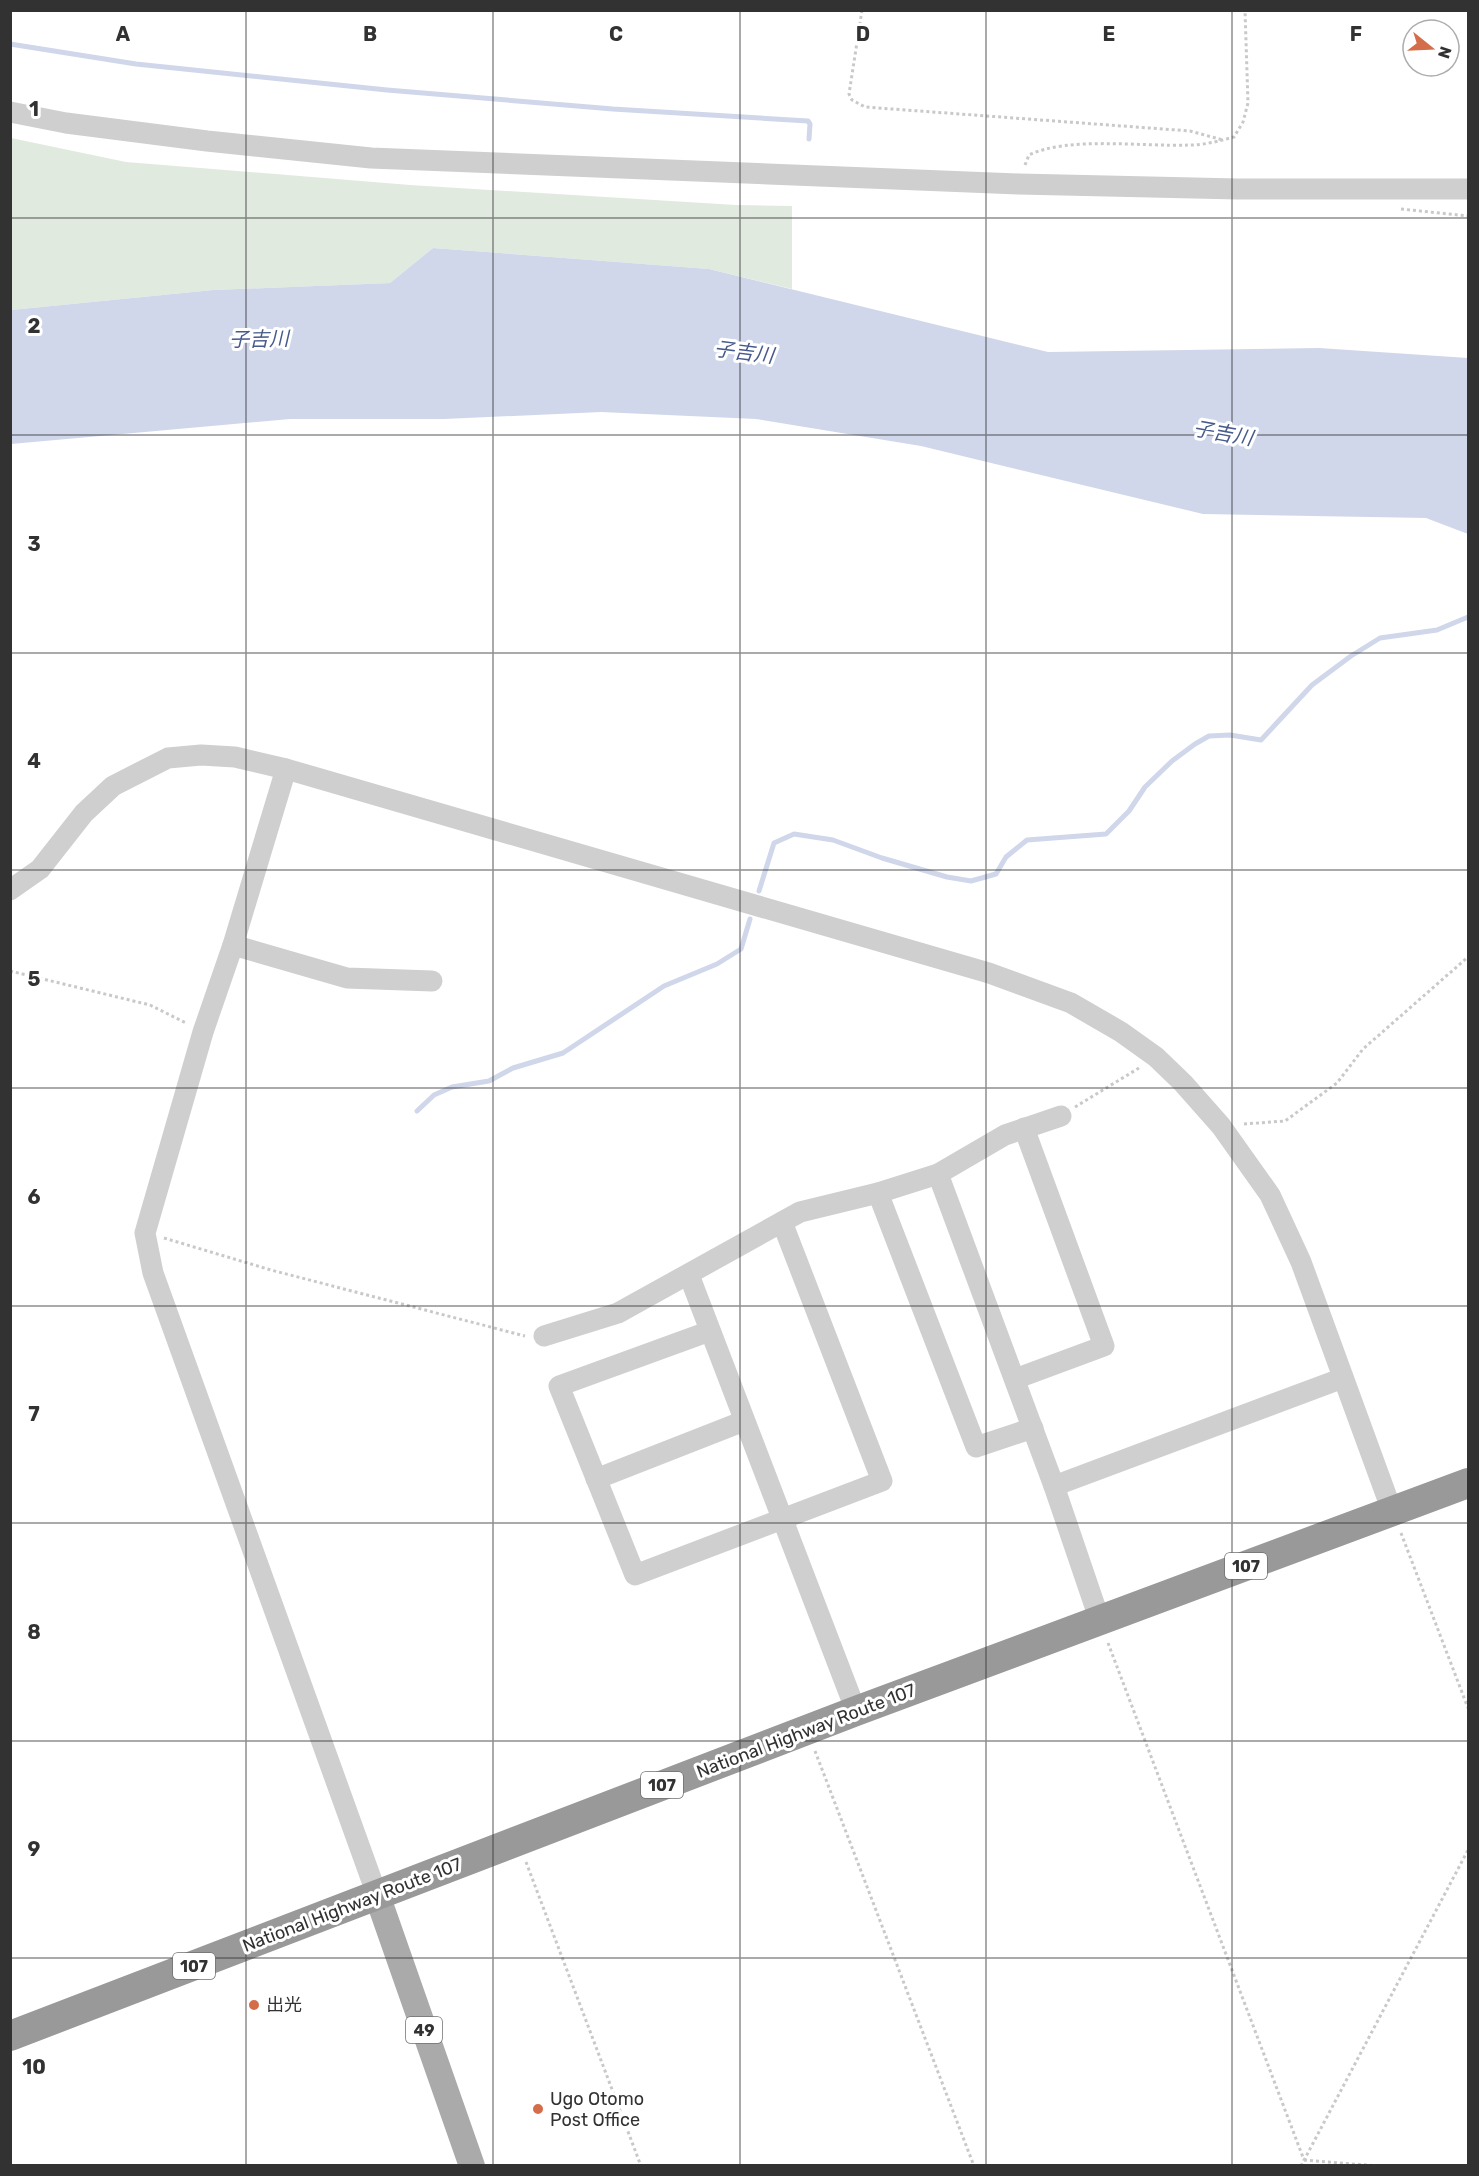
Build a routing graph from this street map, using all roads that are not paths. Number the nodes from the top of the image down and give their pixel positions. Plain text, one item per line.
1 (10, 112) edge
2 (1468, 189) edge
3 (286, 769) junction
4 (10, 890) edge
5 (233, 945) junction
6 (432, 981) dead end
7 (1061, 1116) road end
8 (1024, 1128) junction
9 (939, 1174) junction
10 (878, 1192) junction
11 (782, 1222) junction
12 (689, 1275) junction
13 (710, 1331) junction
14 (544, 1336) road end
15 (1343, 1378) junction
16 (1015, 1379) junction
17 (744, 1421) junction
18 (1033, 1428) junction
19 (596, 1479) junction
20 (1468, 1483) edge
21 (1054, 1486) junction
22 (1392, 1511) junction
23 (782, 1519) junction
24 (1100, 1620) junction
25 (856, 1711) junction
26 (377, 1895) junction
27 (10, 2036) edge
28 (471, 2166) edge

1 - 2 street
3 - 4 street
3 - 5 street
3 - 15 street
5 - 6 street
5 - 26 street
7 - 8 street
8 - 9 street
8 - 16 street
9 - 10 street
9 - 16 street
10 - 11 street
10 - 18 street
11 - 12 street
11 - 23 street
12 - 13 street
12 - 14 street
13 - 17 street
13 - 19 street
15 - 21 street
15 - 22 street
16 - 18 street
17 - 19 street
17 - 23 street
18 - 21 street
19 - 23 street
20 - 22 highway, National Highway Route 107 / 107
21 - 24 street
22 - 24 highway, National Highway Route 107 / 107
23 - 25 street
24 - 25 highway, National Highway Route 107 / 107
25 - 26 highway, National Highway Route 107 / 107
26 - 27 highway, National Highway Route 107 / 107
26 - 28 main road, 49

